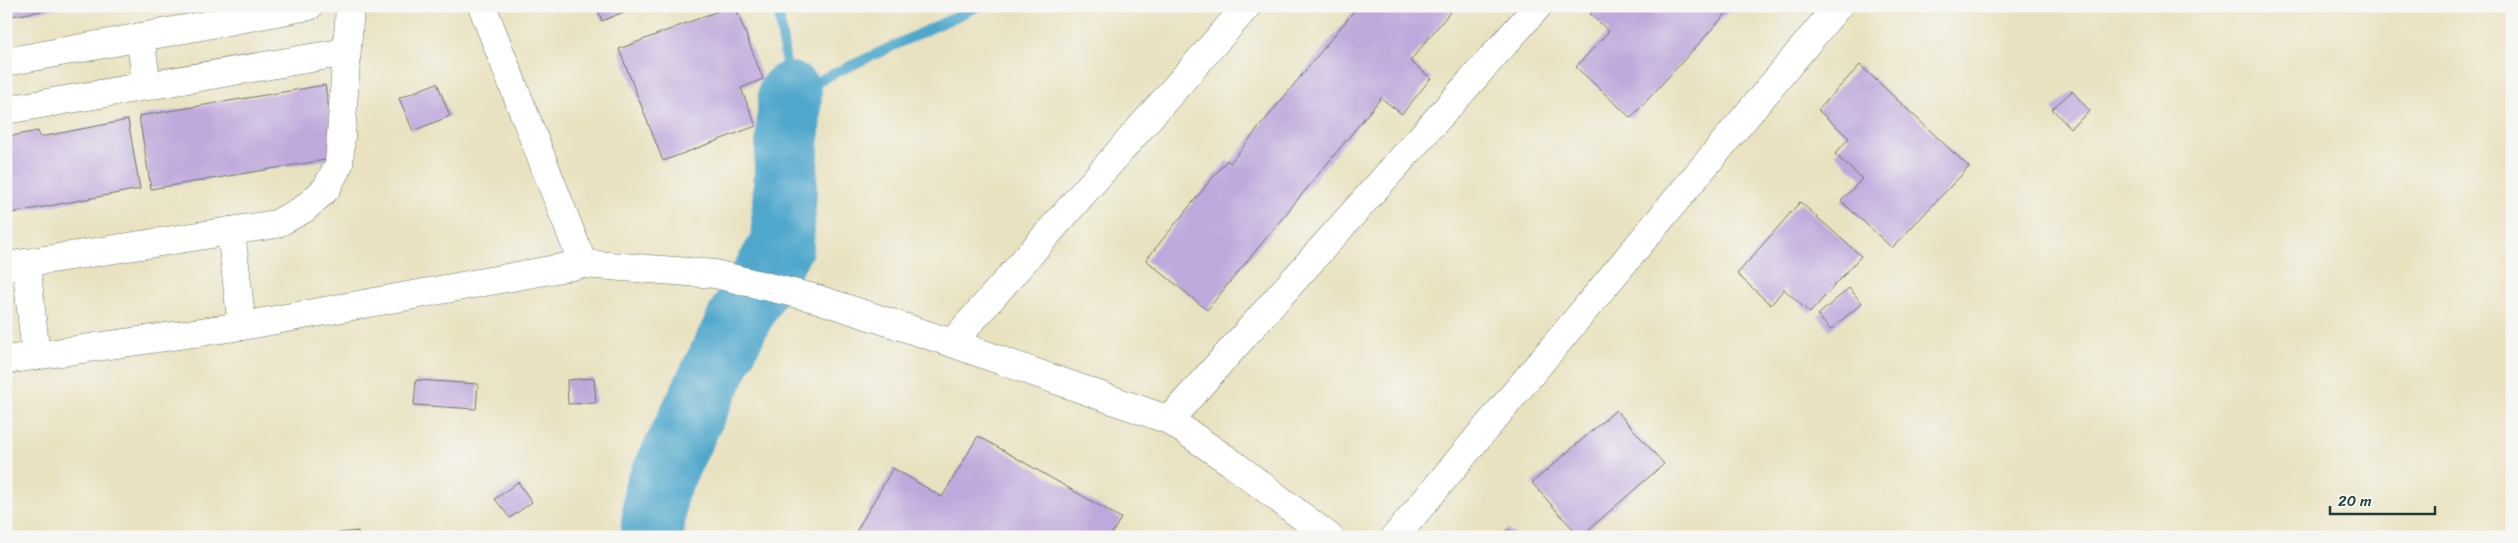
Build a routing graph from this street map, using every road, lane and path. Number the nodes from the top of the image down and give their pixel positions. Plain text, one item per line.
1 (309, 6) edge
2 (350, 6) edge
3 (482, 6) edge
4 (1247, 6) edge
5 (1538, 6) edge
6 (1838, 6) edge
7 (140, 37) junction
8 (346, 52) junction
9 (6, 62) edge
10 (146, 86) junction
11 (6, 110) edge
12 (231, 231) junction
13 (16, 264) edge
14 (583, 264) junction
15 (242, 326) junction
16 (952, 343) junction
17 (36, 356) junction
18 (6, 360) edge
19 (1169, 420) junction
20 (1329, 537) edge
21 (1395, 537) edge

1 - 7 street
2 - 8 street
3 - 14 street
4 - 16 street
5 - 19 street
6 - 21 street
7 - 9 street
7 - 10 street
8 - 10 street
8 - 12 street
10 - 11 street
12 - 13 street
12 - 15 street
13 - 17 street
14 - 15 street
14 - 16 street
15 - 17 street
16 - 19 street
17 - 18 street
19 - 20 street

